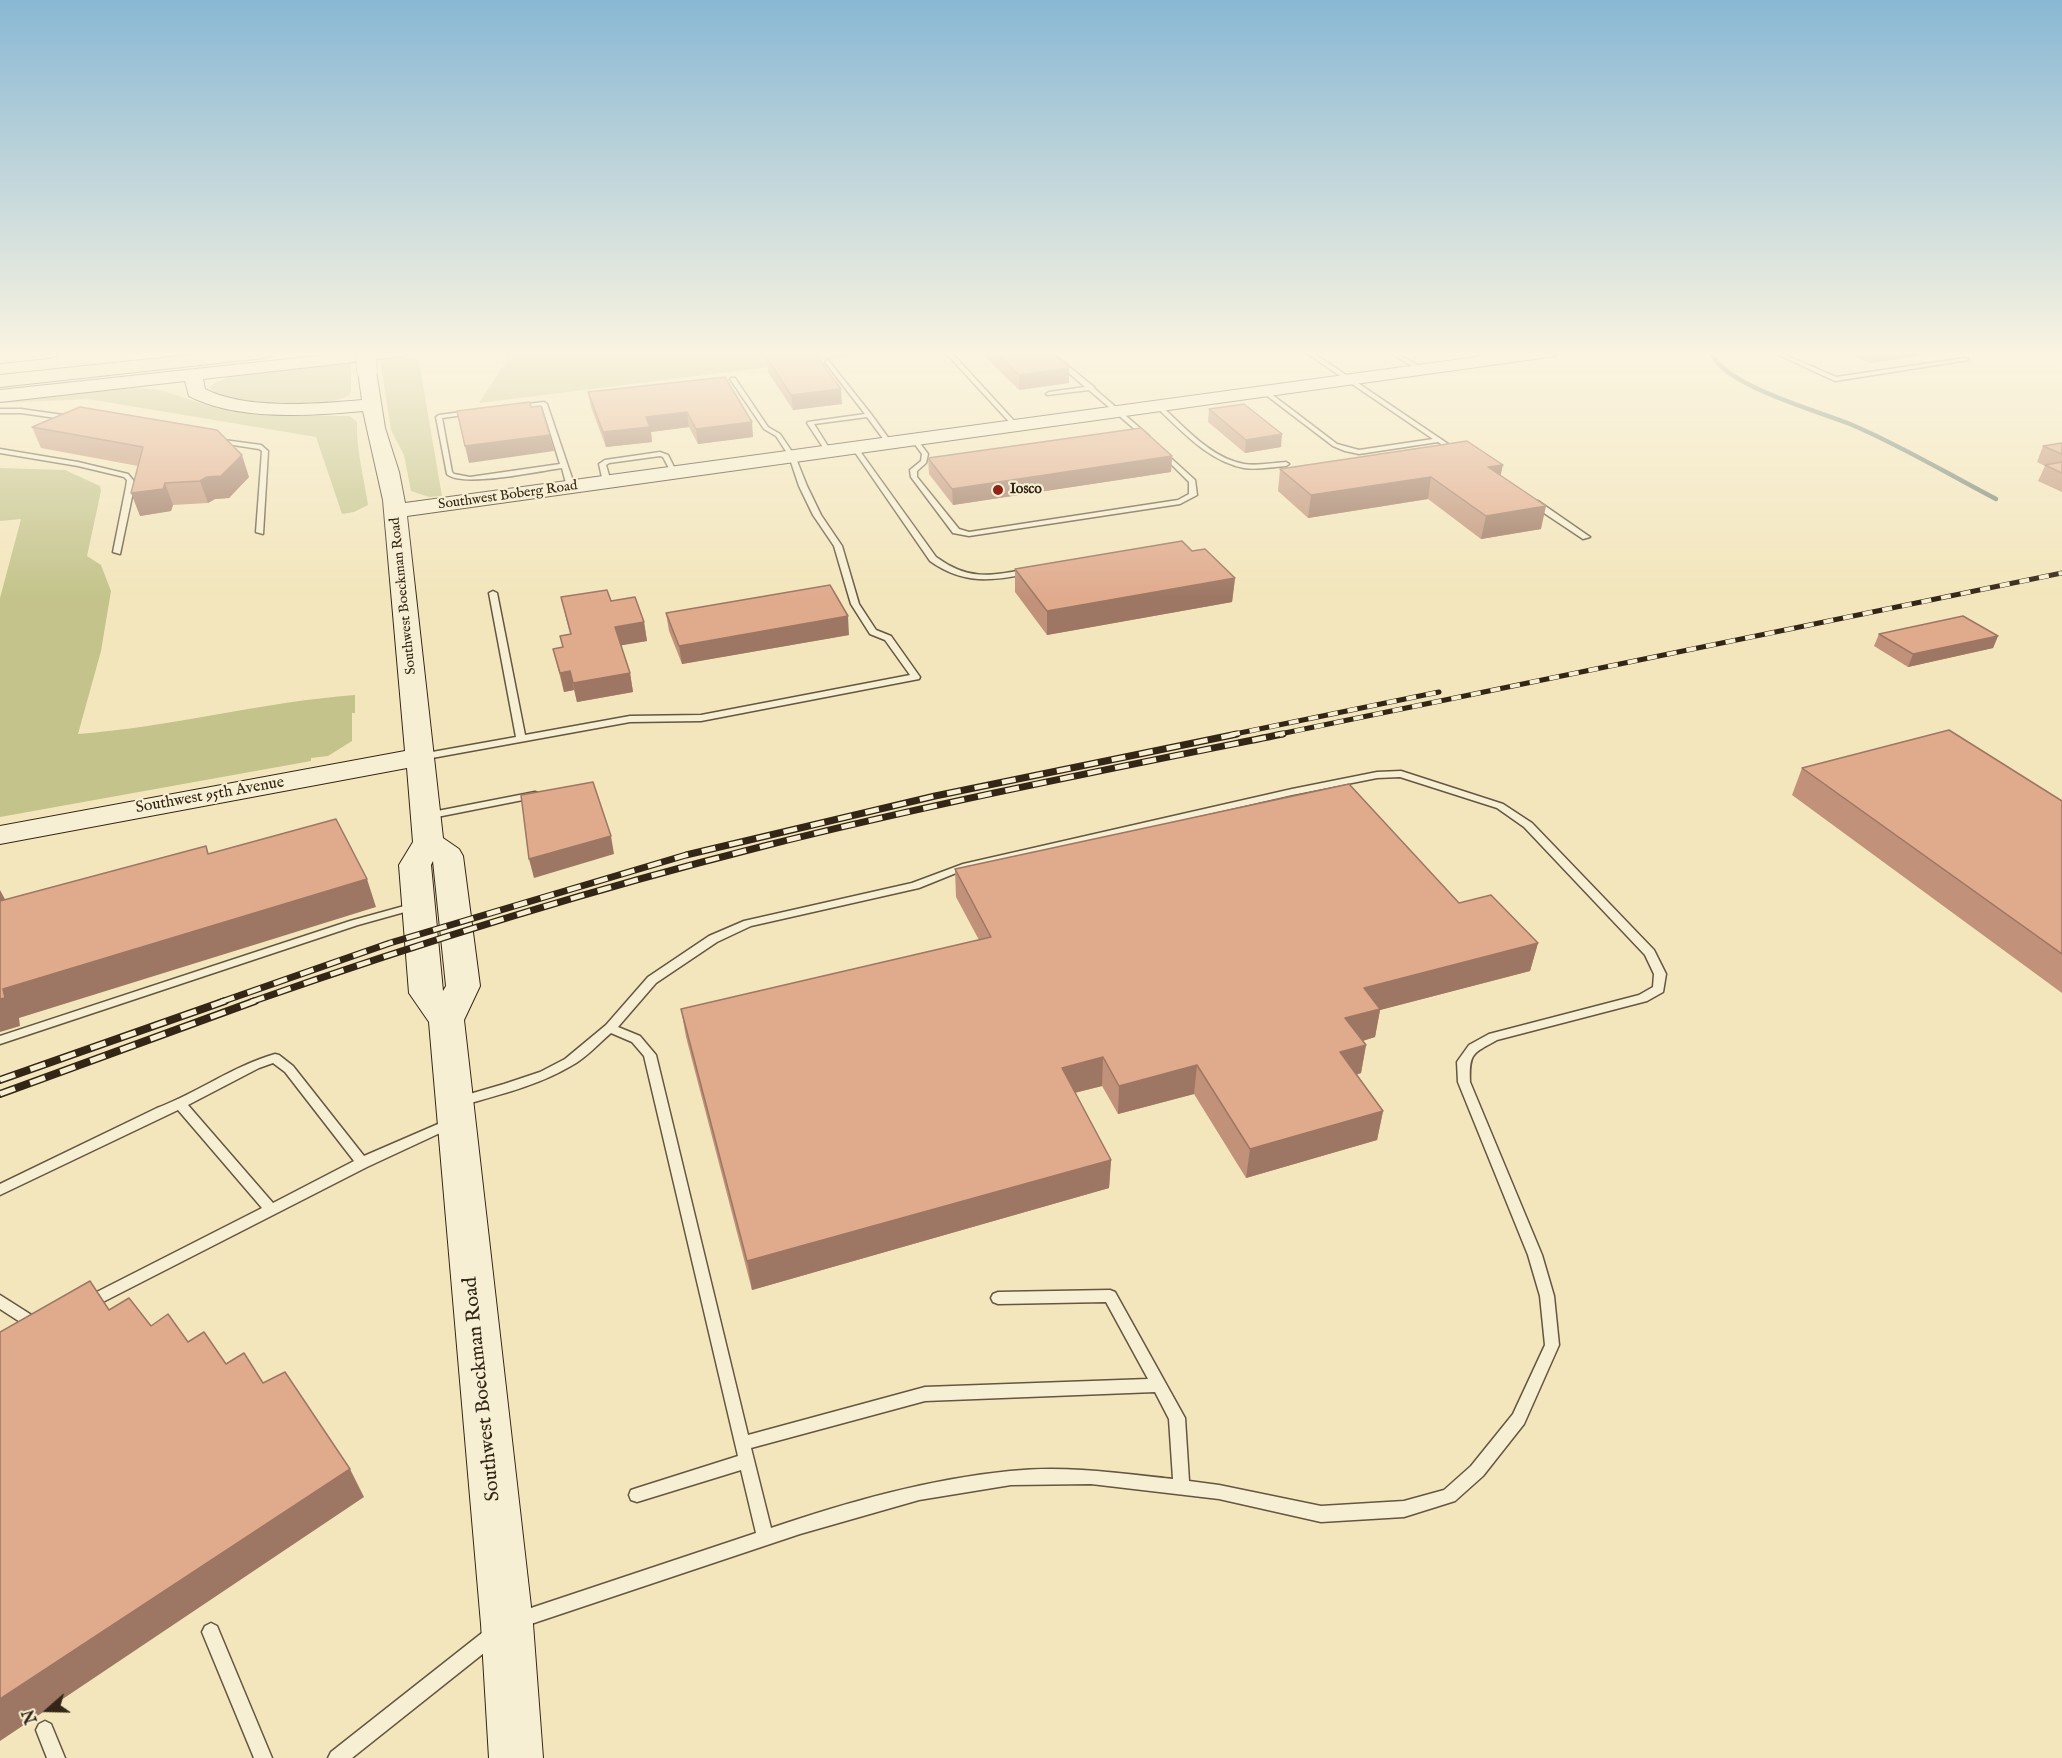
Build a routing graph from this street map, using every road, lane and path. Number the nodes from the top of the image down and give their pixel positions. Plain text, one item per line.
1 (377, 434) edge
2 (442, 434) edge
3 (554, 434) edge
4 (776, 434) edge
5 (817, 434) edge
6 (883, 434) edge
7 (950, 434) edge
8 (1143, 434) edge
9 (1191, 434) edge
10 (1321, 434) edge
11 (1430, 434) edge
12 (204, 439) edge
13 (914, 439) junction
14 (1439, 440) junction
15 (889, 443) junction
16 (855, 448) junction
17 (0, 451) edge
18 (828, 451) junction
19 (792, 456) junction
20 (1468, 459) edge
21 (936, 460) edge
22 (924, 462) junction
23 (1287, 464) dead end
24 (564, 466) junction
25 (571, 487) junction
26 (1527, 498) edge
27 (395, 512) junction
28 (260, 532) dead end
29 (1586, 537) dead end
30 (117, 552) dead end
31 (1039, 569) edge
32 (493, 593) dead end
33 (521, 739) junction
34 (421, 757) junction
35 (549, 793) edge
36 (427, 829) junction
37 (0, 835) edge
38 (418, 905) junction
39 (447, 1020) junction
40 (610, 1028) junction
41 (0, 1040) edge
42 (180, 1104) junction
43 (454, 1112) junction
44 (362, 1163) junction
45 (0, 1190) edge
46 (271, 1210) junction
47 (998, 1298) dead end
48 (0, 1301) edge
49 (72, 1311) edge
50 (51, 1322) edge
51 (1159, 1385) junction
52 (743, 1443) junction
53 (746, 1461) junction
54 (1182, 1488) junction
55 (637, 1495) dead end
56 (765, 1538) junction
57 (507, 1624) junction
58 (211, 1632) dead end
59 (45, 1730) dead end
60 (56, 1758) edge
61 (263, 1758) edge
62 (337, 1758) edge
63 (516, 1758) edge

1 - 27 main road, Southwest Boeckman Road
2 - 24 lane
3 - 24 lane
4 - 19 lane
5 - 18 lane
6 - 15 lane
7 - 13 main road, Southwest Boberg Road
8 - 22 lane
9 - 23 lane
10 - 14 lane
11 - 14 lane
12 - 28 lane
13 - 15 main road, Southwest Boberg Road
13 - 22 lane
14 - 20 lane
15 - 16 main road, Southwest Boberg Road
16 - 18 main road, Southwest Boberg Road
16 - 31 lane
17 - 30 lane
18 - 19 main road, Southwest Boberg Road
19 - 25 main road, Southwest Boberg Road
19 - 33 lane
21 - 22 lane
24 - 25 lane
25 - 27 main road, Southwest Boberg Road
26 - 29 lane
27 - 34 main road, Southwest Boeckman Road
32 - 33 lane
33 - 34 lane
34 - 36 main road, Southwest Boeckman Road
34 - 37 main road, Southwest 95th Avenue
35 - 36 lane
36 - 38 main road
36 - 39 main road, Southwest Boeckman Road
38 - 39 main road
38 - 41 lane
39 - 43 main road, Southwest Boeckman Road
40 - 43 lane
40 - 52 lane
40 - 54 lane
42 - 44 lane
42 - 45 lane
42 - 46 lane
43 - 44 lane
43 - 57 main road, Southwest Boeckman Road
44 - 46 lane
46 - 49 lane
47 - 51 lane
48 - 50 lane
51 - 52 lane
51 - 54 lane
52 - 53 lane
53 - 55 lane
53 - 56 lane
54 - 56 lane
56 - 57 lane
57 - 62 lane
57 - 63 main road, Southwest Boeckman Road
58 - 61 lane
59 - 60 lane

